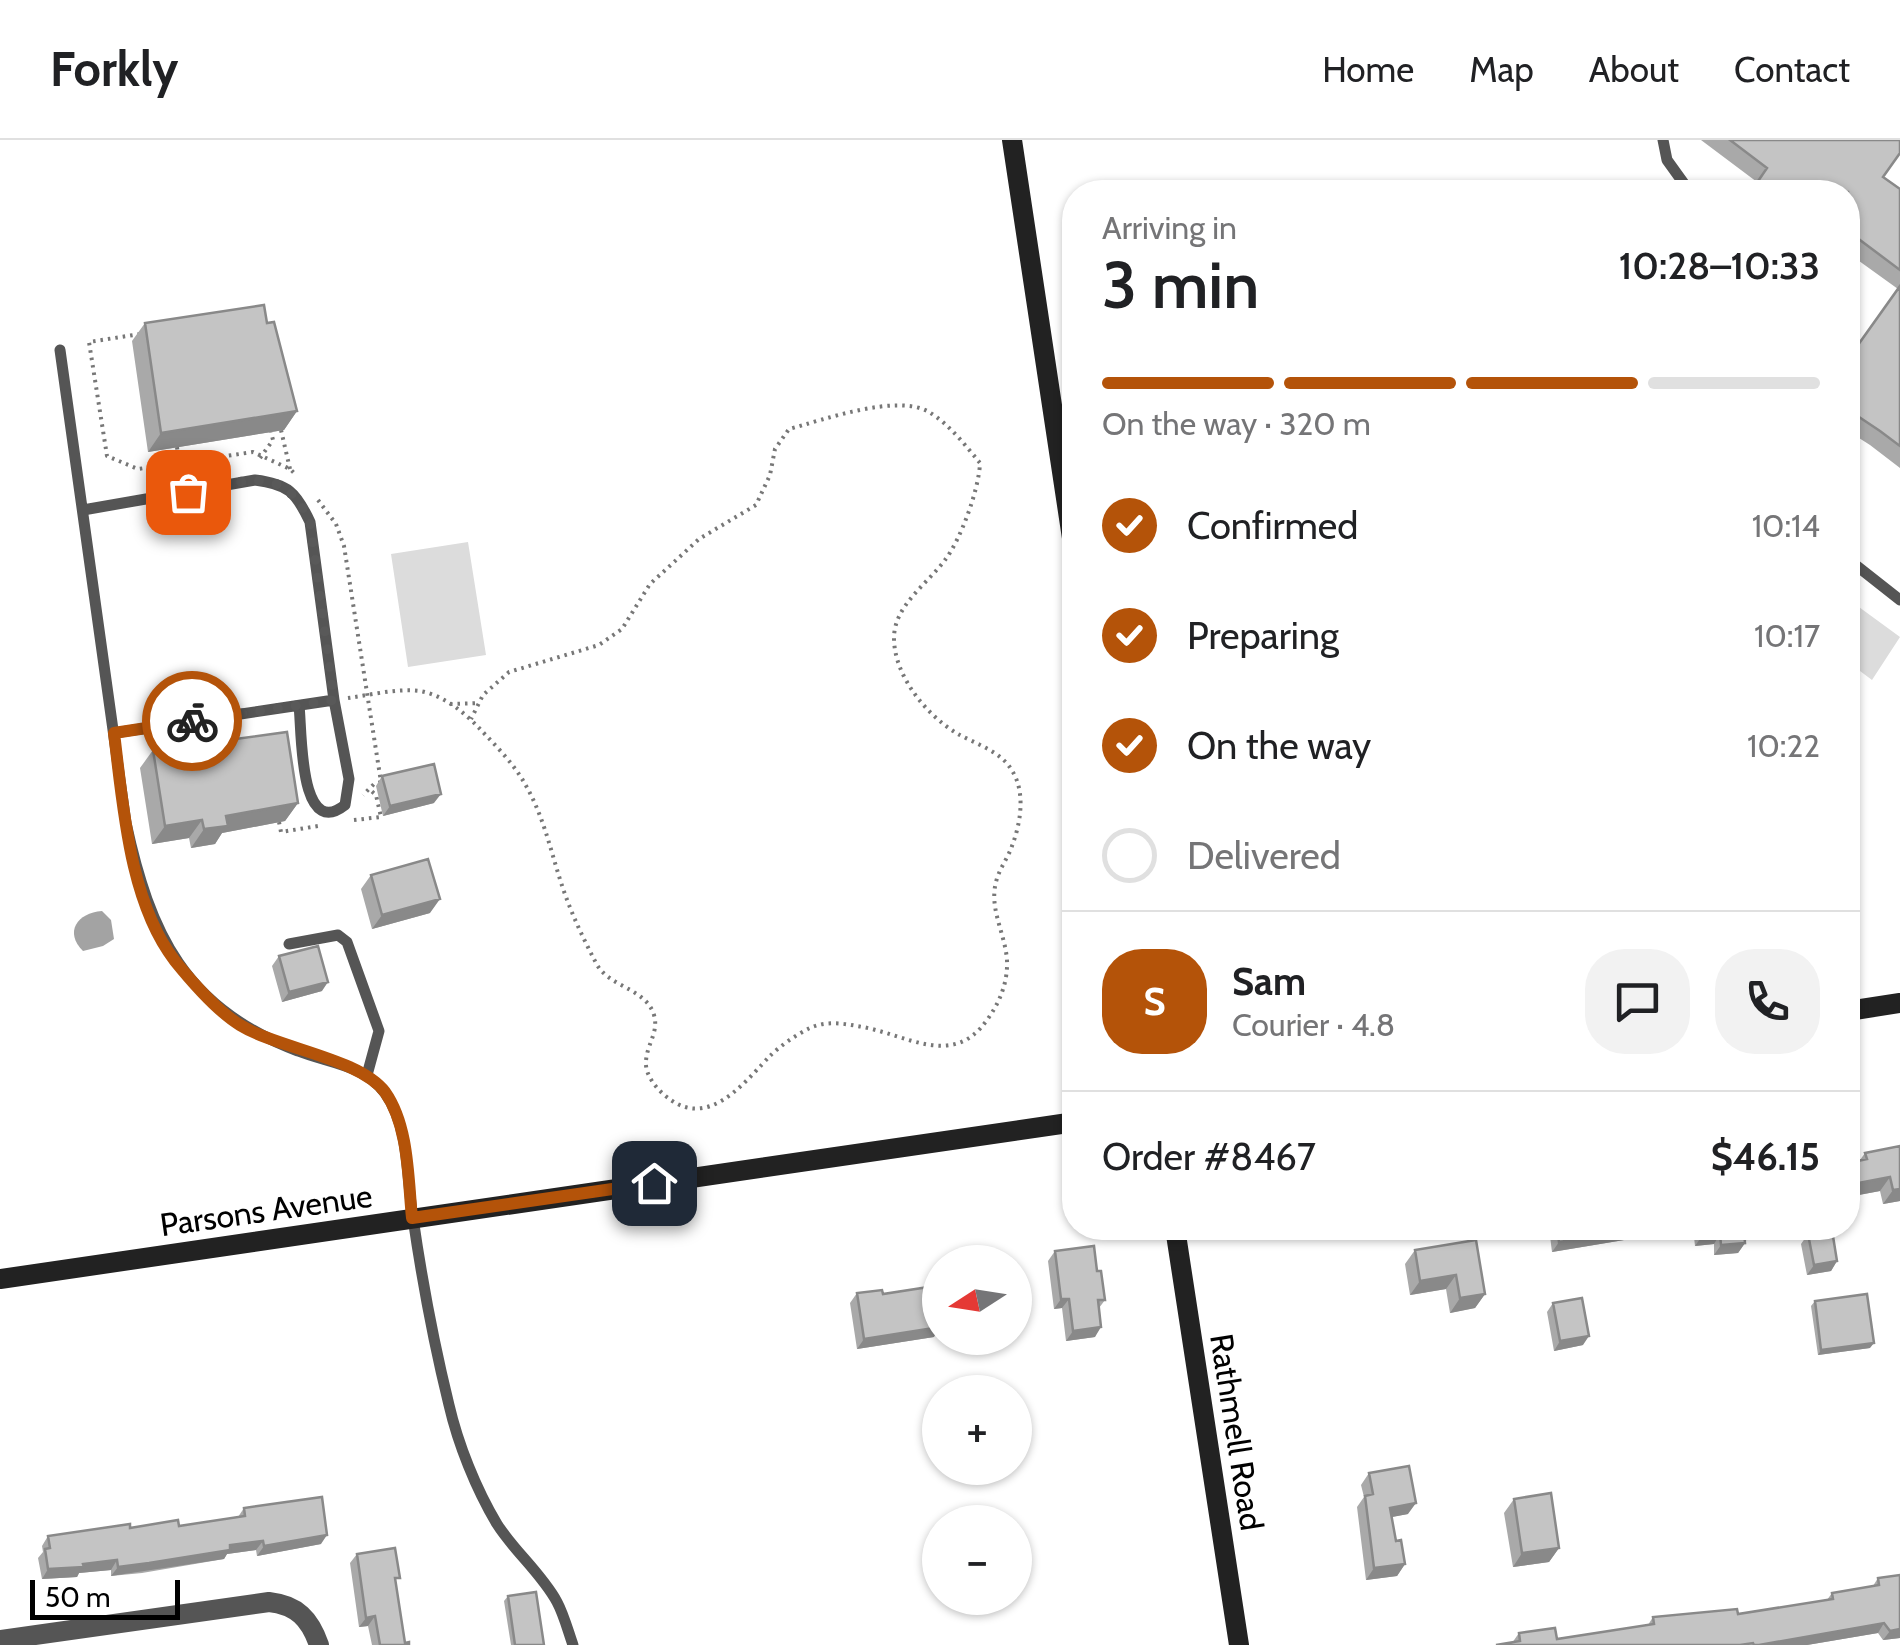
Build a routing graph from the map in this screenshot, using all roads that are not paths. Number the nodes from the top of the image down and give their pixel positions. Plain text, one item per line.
1 (1012, 140) edge
2 (1663, 140) edge
3 (1681, 180) edge
4 (60, 350) dead end
5 (1062, 472) edge
6 (82, 510) junction
7 (1860, 569) edge
8 (1900, 600) edge
9 (334, 703) junction
10 (299, 706) junction
11 (114, 733) junction
12 (290, 944) dead end
13 (1900, 1004) edge
14 (1860, 1009) edge
15 (367, 1076) junction
16 (1062, 1124) edge
17 (412, 1218) junction
18 (1177, 1240) edge
19 (0, 1279) edge
20 (0, 1640) edge
21 (319, 1645) edge
22 (572, 1645) edge
23 (1239, 1645) edge

1 - 5 street
2 - 3 lane
4 - 6 lane
6 - 9 lane
6 - 11 lane
7 - 8 lane
9 - 10 lane
9 - 10 lane
10 - 11 lane
11 - 15 lane
12 - 15 lane
13 - 14 street
15 - 17 lane
16 - 17 street, Parsons Avenue
17 - 19 street, Parsons Avenue
17 - 22 lane
18 - 23 street, Rathmell Road
20 - 21 street

